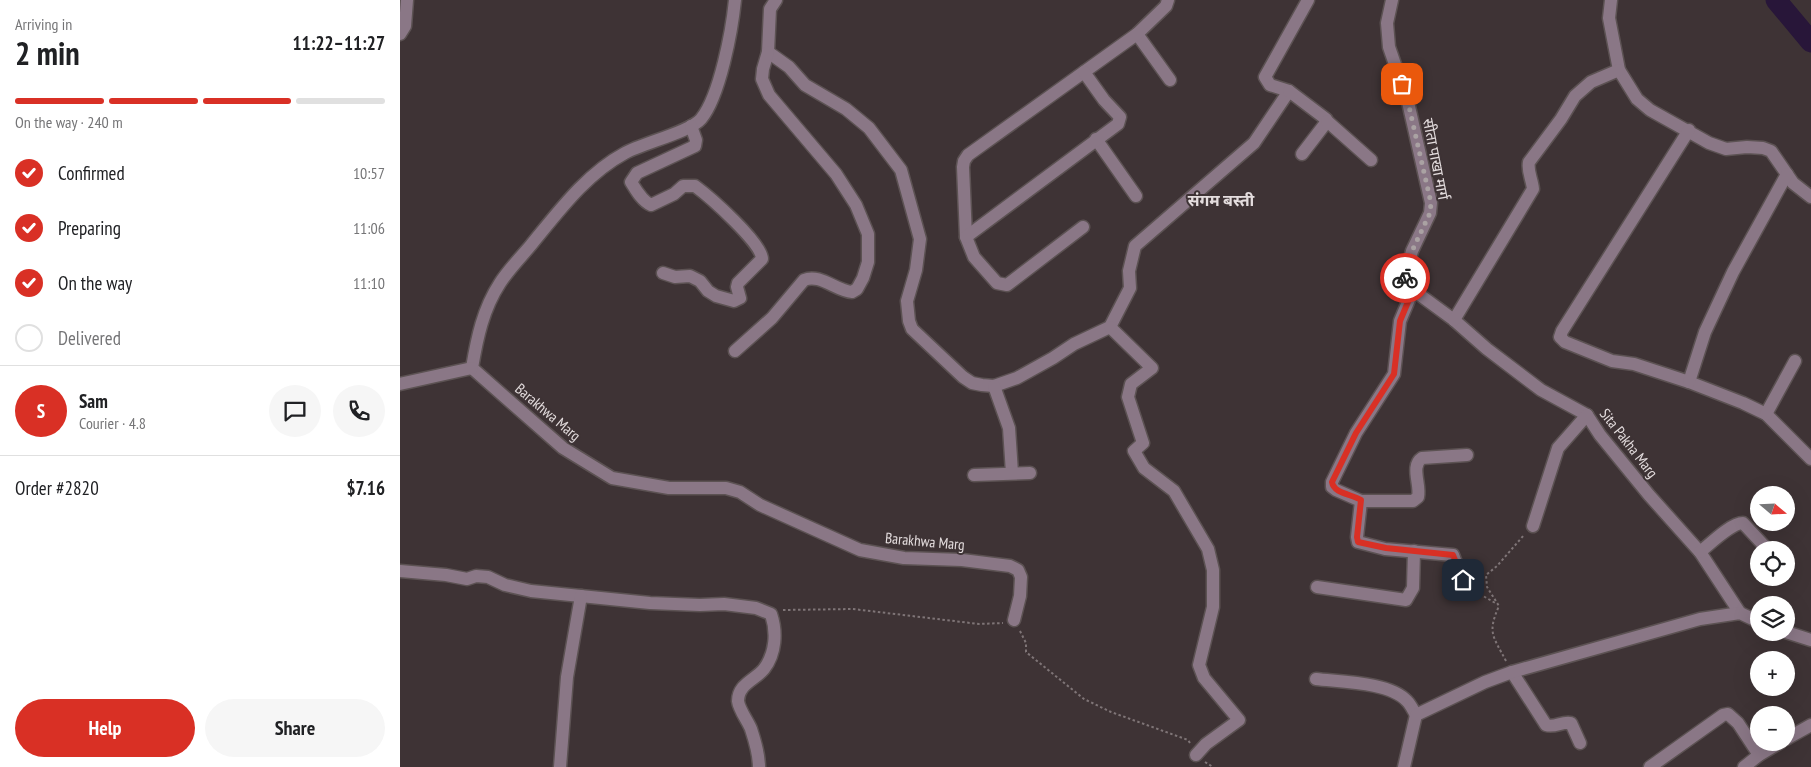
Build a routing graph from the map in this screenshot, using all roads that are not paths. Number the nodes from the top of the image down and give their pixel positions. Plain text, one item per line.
1 (407, 0) edge
2 (735, 0) edge
3 (776, 0) edge
4 (1168, 0) edge
5 (1308, 0) edge
6 (1392, 0) edge
7 (1611, 0) edge
8 (400, 34) edge
9 (1137, 34) junction
10 (768, 52) junction
11 (1620, 70) junction
12 (1084, 72) junction
13 (1170, 80) dead end
14 (1289, 91) junction
15 (1326, 121) junction
16 (691, 126) junction
17 (1689, 130) junction
18 (1096, 139) junction
19 (1302, 154) dead end
20 (1371, 160) dead end
21 (1787, 174) junction
22 (1136, 196) dead end
23 (1811, 197) edge
24 (1083, 227) dead end
25 (966, 237) junction
26 (663, 273) dead end
27 (1413, 290) junction
28 (1454, 320) junction
29 (1110, 327) junction
30 (735, 351) dead end
31 (1795, 361) dead end
32 (472, 368) junction
33 (1689, 382) junction
34 (400, 384) edge
35 (994, 386) junction
36 (1766, 414) junction
37 (1587, 415) junction
38 (1467, 455) dead end
39 (1811, 460) edge
40 (1030, 472) dead end
41 (1012, 473) junction
42 (974, 475) dead end
43 (1361, 500) junction
44 (1533, 526) road end
45 (1760, 541) edge
46 (1414, 551) junction
47 (1700, 552) junction
48 (400, 571) edge
49 (1463, 580) road end
50 (1317, 587) dead end
51 (581, 596) junction
52 (1740, 613) junction
53 (1750, 618) edge
54 (1014, 620) road end
55 (1795, 635) edge
56 (1811, 640) edge
57 (1512, 672) junction
58 (1316, 679) dead end
59 (1416, 715) junction
60 (1811, 725) edge
61 (1795, 734) edge
62 (1580, 743) dead end
63 (1766, 751) edge
64 (1196, 755) road end
65 (1759, 755) junction
66 (560, 767) edge
67 (760, 767) edge
68 (1404, 767) edge
69 (1650, 767) edge
70 (1744, 767) edge

1 - 8 street
2 - 16 street
3 - 10 street
4 - 9 street
5 - 14 street
6 - 27 street, सीता पाखा मार्ग
7 - 11 street
9 - 12 street
9 - 13 street
10 - 30 street
10 - 35 street
11 - 17 street
11 - 28 street
12 - 18 street
12 - 25 street
14 - 15 street
14 - 29 street
15 - 19 street
15 - 20 street
16 - 26 street
16 - 32 street
17 - 21 street
17 - 33 street
18 - 22 street
18 - 25 street
21 - 23 street
21 - 33 street
24 - 25 street
27 - 28 street, Sita Pakha Marg
27 - 43 street
28 - 37 street, Sita Pakha Marg
29 - 35 street
29 - 64 street
31 - 36 street
32 - 34 street
32 - 54 street, Barakhwa Marg
33 - 36 street
35 - 41 street
36 - 39 street
37 - 44 street
37 - 47 street, Sita Pakha Marg
38 - 43 street
40 - 41 street
41 - 42 street
43 - 46 street
45 - 47 street
46 - 49 street
46 - 50 street
47 - 52 street, Sita Pakha Marg
48 - 51 street
51 - 66 street
51 - 67 street
52 - 53 street
52 - 57 street
55 - 56 street
57 - 59 street
57 - 62 street
58 - 59 street
59 - 68 street
60 - 61 street
63 - 65 street
65 - 69 street
65 - 70 street

